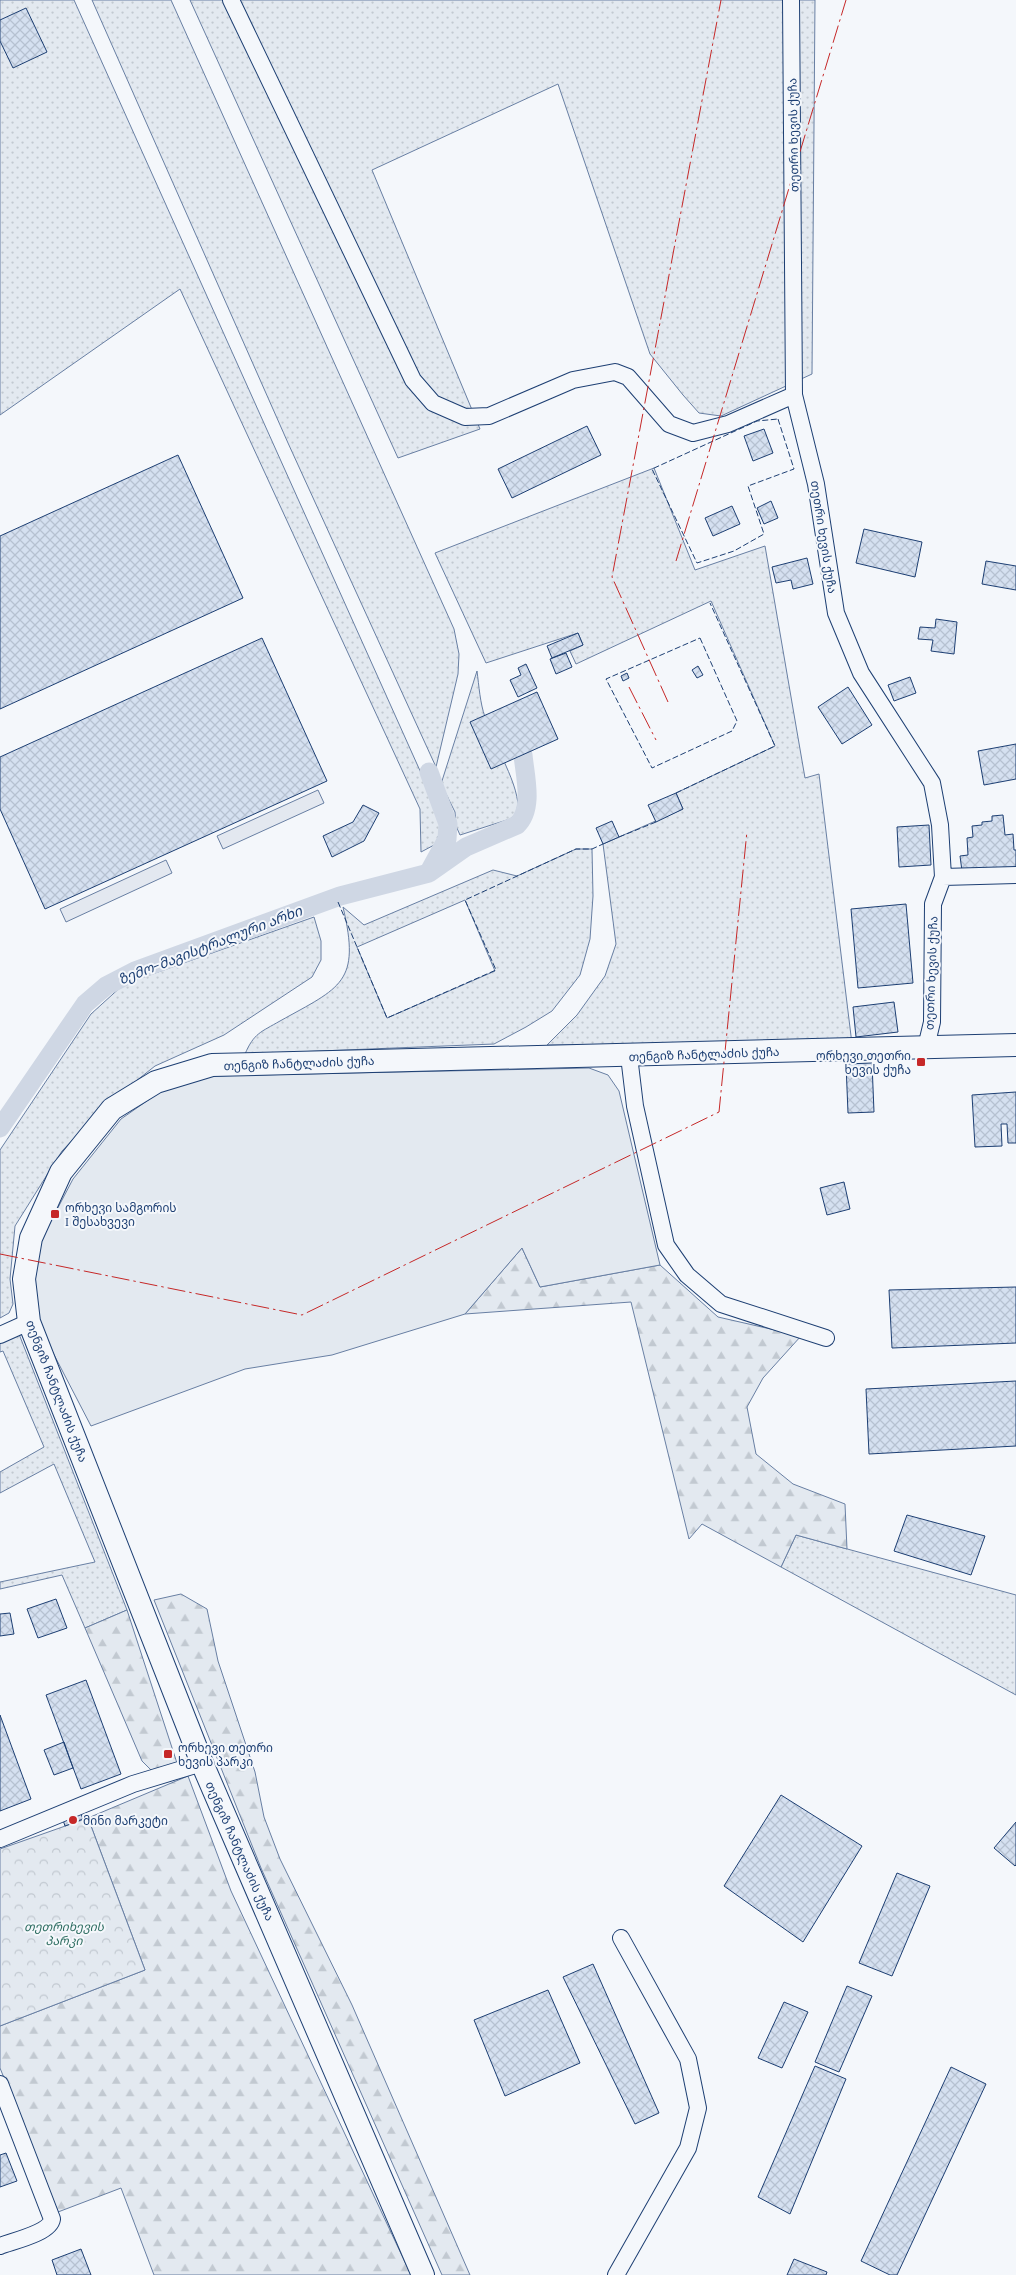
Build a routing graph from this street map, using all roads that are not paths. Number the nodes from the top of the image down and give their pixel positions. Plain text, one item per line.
1 (231, 0) edge
2 (791, 0) edge
3 (794, 395) junction
4 (1016, 875) edge
5 (943, 877) junction
6 (1016, 1045) edge
7 (926, 1048) junction
8 (629, 1056) junction
9 (29, 1322) junction
10 (0, 1334) edge
11 (826, 1338) dead end
12 (202, 1763) junction
13 (0, 1839) edge
14 (621, 1938) dead end
15 (0, 2084) edge
16 (0, 2246) edge
17 (423, 2275) edge
18 (616, 2275) edge

1 - 3 street
2 - 3 street, თეთრი ხევის ქუჩა
3 - 5 street, თეთრი ხევის ქუჩა
4 - 5 street
5 - 7 street, თეთრი ხევის ქუჩა
6 - 7 street, თენგიზ ჩანტლაძის ქუჩა
7 - 8 street, თენგიზ ჩანტლაძის ქუჩა
8 - 9 street, თენგიზ ჩანტლაძის ქუჩა
8 - 11 street
9 - 10 street
9 - 12 street, თენგიზ ჩანტლაძის ქუჩა
12 - 13 street
12 - 17 street, თენგიზ ჩანტლაძის ქუჩა
14 - 18 street
15 - 16 street

